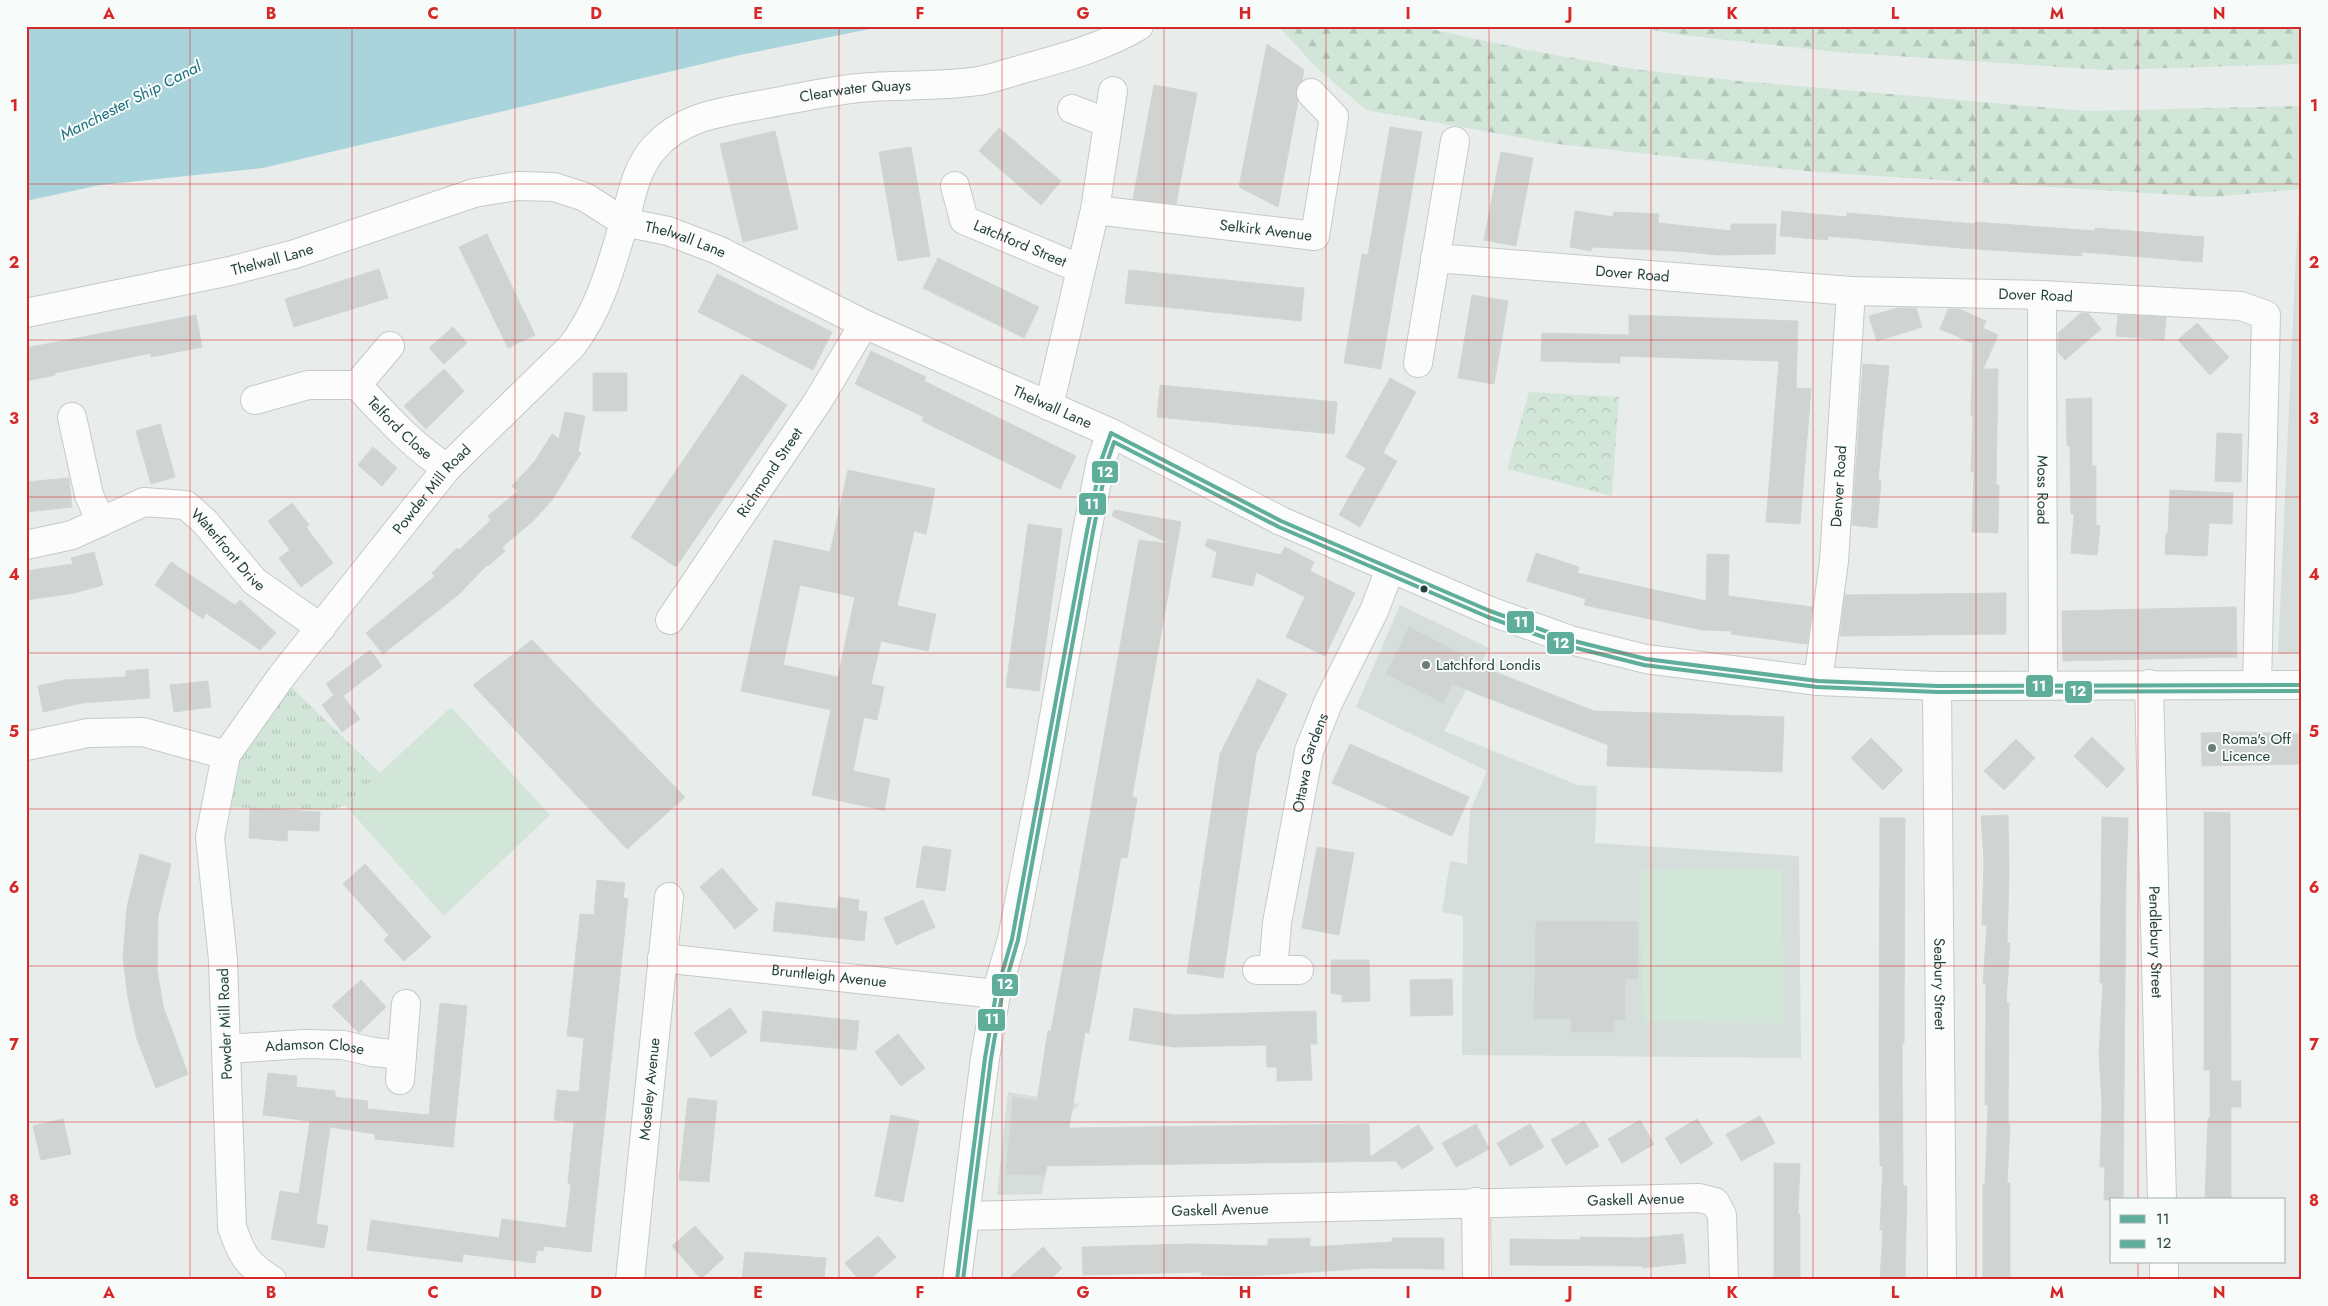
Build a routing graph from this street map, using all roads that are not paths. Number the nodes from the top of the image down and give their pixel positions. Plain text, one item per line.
1 (1139, 26) edge
2 (1113, 91) dead end
3 (1311, 93) dead end
4 (1072, 109) dead end
5 (1108, 123) junction
6 (1455, 141) dead end
7 (955, 186) dead end
8 (1095, 210) junction
9 (624, 222) junction
10 (1435, 258) junction
11 (1081, 269) junction
12 (1851, 291) junction
13 (2042, 295) junction
14 (26, 313) edge
15 (864, 324) junction
16 (390, 346) dead end
17 (1418, 363) dead end
18 (357, 386) junction
19 (255, 400) dead end
20 (1050, 406) junction
21 (72, 418) dead end
22 (1111, 433) junction
23 (447, 468) junction
24 (100, 522) junction
25 (26, 545) edge
26 (1390, 569) junction
27 (670, 620) dead end
28 (321, 628) junction
29 (1818, 681) junction
30 (2149, 684) junction
31 (2043, 685) junction
32 (2257, 685) junction
33 (2302, 685) edge
34 (1937, 686) junction
35 (26, 746) edge
36 (226, 755) junction
37 (669, 897) dead end
38 (662, 958) junction
39 (1277, 970) dead end
40 (996, 994) junction
41 (406, 1004) dead end
42 (226, 1049) junction
43 (2162, 1198) edge
44 (1476, 1202) junction
45 (965, 1216) junction
46 (2164, 1264) edge
47 (272, 1280) edge
48 (630, 1280) edge
49 (957, 1280) edge
50 (1477, 1280) edge
51 (1724, 1280) edge
52 (1942, 1280) edge
53 (2164, 1280) edge

1 - 9 street, Clearwater Quays
2 - 5 street, Latchford Street
3 - 8 street, Selkirk Avenue
4 - 5 street
5 - 8 street, Latchford Street
6 - 10 street
7 - 11 street, Latchford Street
8 - 11 street, Latchford Street
9 - 14 street, Thelwall Lane
9 - 15 street, Thelwall Lane
9 - 23 street, Powder Mill Road
10 - 12 street, Dover Road
10 - 17 street
11 - 20 street, Latchford Street
12 - 13 street, Dover Road
12 - 29 street, Denver Road
13 - 31 street, Moss Road
13 - 32 street, Dover Road
15 - 20 street, Thelwall Lane
15 - 27 street, Richmond Street
16 - 18 street, Telford Close
18 - 19 street, Telford Close
18 - 23 street, Telford Close
20 - 22 street, Thelwall Lane
21 - 24 street
22 - 26 street, Thelwall Lane
22 - 40 street
23 - 28 street, Powder Mill Road
24 - 25 street, Waterfront Drive
24 - 28 street, Waterfront Drive
26 - 29 street, Thelwall Lane
26 - 39 street, Ottawa Gardens
28 - 36 street, Powder Mill Road
29 - 34 street, Thelwall Lane
30 - 31 street, Thelwall Lane
30 - 32 street, Thelwall Lane
30 - 43 street, Pendlebury Street
31 - 34 street, Thelwall Lane
32 - 33 street, Thelwall Lane
34 - 52 street, Seabury Street
35 - 36 street
36 - 42 street, Powder Mill Road
37 - 38 street, Moseley Avenue
38 - 40 street, Bruntleigh Avenue
38 - 48 street, Moseley Avenue
40 - 45 street
41 - 42 street, Adamson Close
42 - 47 street, Powder Mill Road
44 - 45 street, Gaskell Avenue
44 - 50 street
44 - 51 street, Gaskell Avenue
45 - 49 street
46 - 53 street

